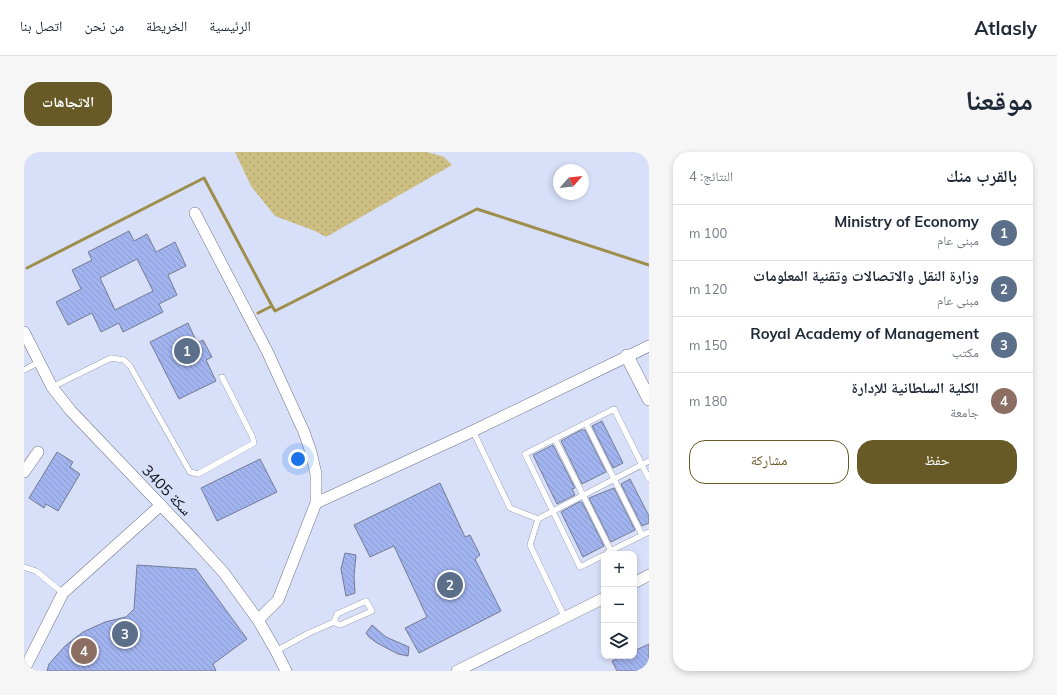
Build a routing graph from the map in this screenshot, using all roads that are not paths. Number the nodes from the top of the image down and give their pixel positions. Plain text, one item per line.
1 (195, 213) dead end
2 (24, 332) edge
3 (649, 346) edge
4 (627, 356) junction
5 (40, 362) junction
6 (24, 370) edge
7 (222, 378) dead end
8 (52, 386) junction
9 (649, 399) edge
10 (586, 423) junction
11 (473, 431) junction
12 (555, 439) junction
13 (38, 452) dead end
14 (649, 461) edge
15 (642, 465) junction
16 (24, 472) edge
17 (649, 479) edge
18 (614, 480) junction
19 (583, 496) junction
20 (316, 503) junction
21 (161, 506) junction
22 (553, 511) junction
23 (538, 519) junction
24 (649, 532) edge
25 (642, 535) junction
26 (606, 551) edge
27 (611, 551) edge
28 (601, 556) edge
29 (24, 566) edge
30 (649, 576) edge
31 (637, 582) edge
32 (63, 593) junction
33 (601, 600) edge
34 (564, 618) junction
35 (258, 620) junction
36 (334, 622) junction
37 (276, 651) junction
38 (24, 670) edge
39 (286, 671) edge
40 (457, 671) edge

1 - 20 street
2 - 5 street, سكة 3405
3 - 4 street
4 - 9 street
4 - 11 street
5 - 6 lane
5 - 8 street, سكة 3405
7 - 8 lane
8 - 21 street, سكة 3405
10 - 12 lane
10 - 15 lane
10 - 18 lane
11 - 20 street
11 - 23 lane
12 - 19 lane
12 - 22 lane
13 - 16 street
14 - 15 lane
15 - 17 lane
15 - 18 lane
18 - 19 lane
18 - 25 lane
19 - 22 lane
19 - 26 lane
20 - 35 street
21 - 32 street
21 - 35 street, سكة 3405
22 - 23 lane
22 - 28 lane
23 - 34 lane
24 - 25 lane
25 - 27 lane
29 - 32 lane
30 - 31 street
32 - 38 street
33 - 34 street
34 - 40 street
35 - 37 street, سكة 3405
36 - 36 lane
36 - 37 lane
37 - 39 street, سكة 3405

